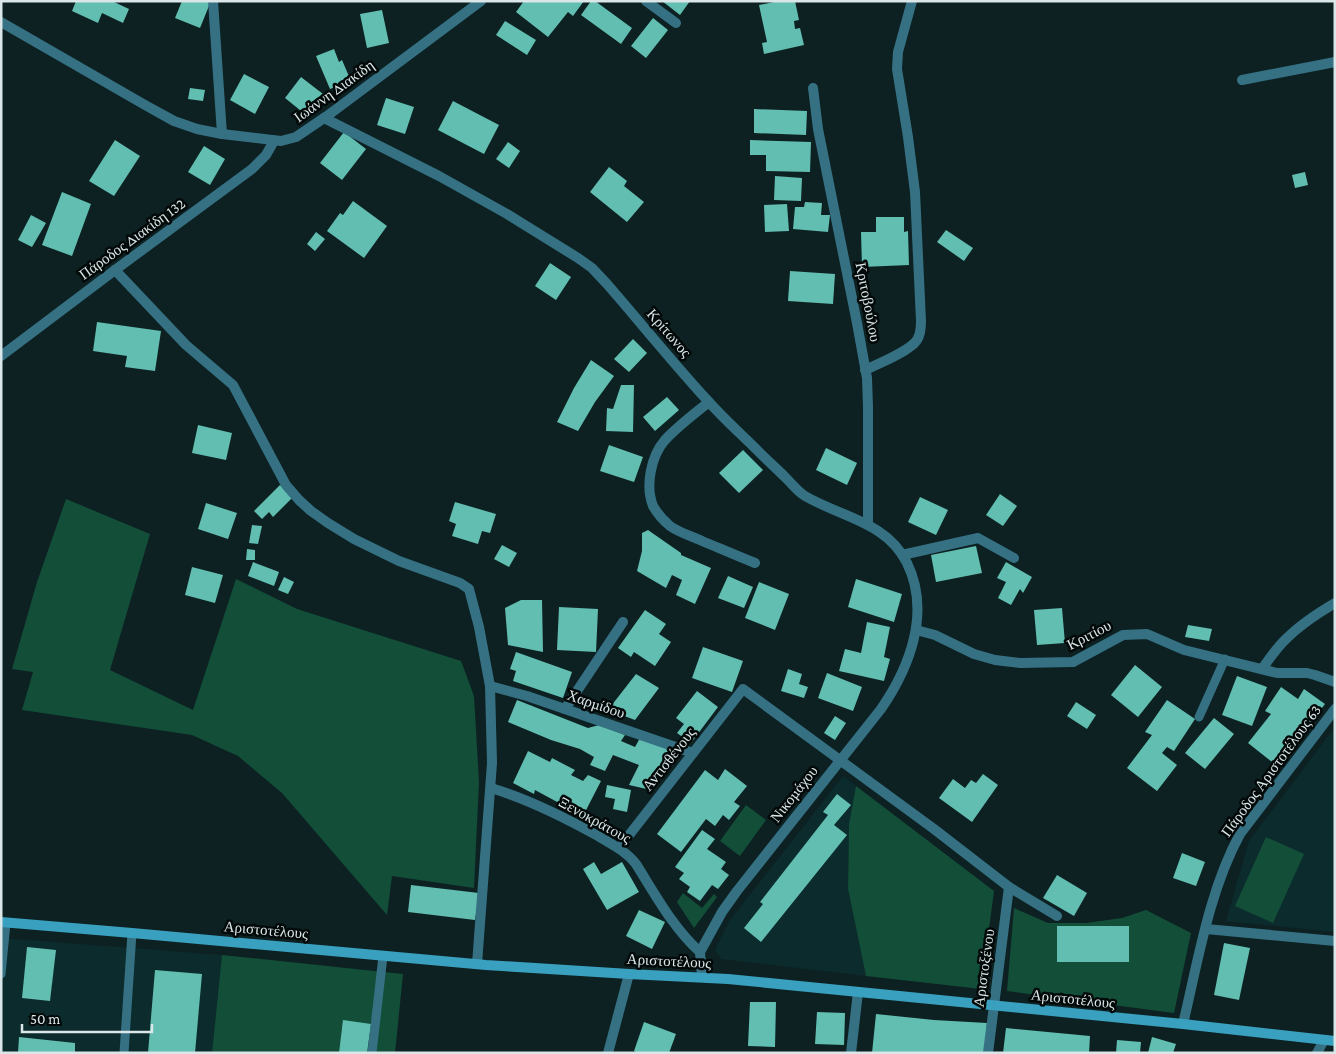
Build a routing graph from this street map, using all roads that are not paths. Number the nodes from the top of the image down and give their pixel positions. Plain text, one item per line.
1 (213, 1) edge
2 (481, 1) edge
3 (646, 1) edge
4 (912, 1) edge
5 (1, 22) edge
6 (676, 23) dead end
7 (1335, 62) edge
8 (1242, 80) dead end
9 (813, 88) dead end
10 (324, 118) junction
11 (222, 134) junction
12 (274, 141) junction
13 (115, 270) junction
14 (1, 356) edge
15 (866, 370) junction
16 (709, 402) junction
17 (868, 524) junction
18 (902, 555) junction
19 (1014, 558) dead end
20 (755, 563) dead end
21 (1335, 603) edge
22 (623, 622) dead end
23 (916, 630) junction
24 (1225, 659) junction
25 (1262, 669) junction
26 (1335, 682) edge
27 (490, 686) junction
28 (565, 709) junction
29 (1335, 709) edge
30 (1199, 717) dead end
31 (693, 753) junction
32 (840, 760) junction
33 (491, 788) junction
34 (619, 848) junction
35 (1010, 887) junction
36 (1057, 916) dead end
37 (4, 922) edge
38 (1206, 929) junction
39 (132, 933) junction
40 (1335, 941) edge
41 (700, 952) junction
42 (383, 956) junction
43 (477, 964) junction
44 (1, 974) edge
45 (629, 974) junction
46 (702, 977) junction
47 (858, 992) junction
48 (994, 1006) junction
49 (1183, 1024) junction
50 (1324, 1040) junction
51 (1335, 1041) edge
52 (124, 1053) edge
53 (372, 1053) edge
54 (608, 1053) edge
55 (852, 1053) edge
56 (988, 1053) edge
57 (1317, 1053) edge

1 - 11 street
2 - 10 street, Ιωάννη Διακίδη
3 - 6 street
4 - 15 street
5 - 11 street, Ιωάννη Διακίδη
7 - 8 street
9 - 15 street, Κριτοβούλου
10 - 12 street, Ιωάννη Διακίδη
10 - 16 street, Κρίτωνος
11 - 12 street, Ιωάννη Διακίδη
12 - 13 street, Πάροδος Διακίδη 132
13 - 14 street, Πάροδος Διακίδη 132
13 - 27 street
15 - 17 street, Κριτοβούλου
16 - 17 street, Κρίτωνος
16 - 20 street
17 - 18 street, Κρίτωνος
18 - 19 street
18 - 23 street, Κρίτωνος
21 - 25 street
22 - 28 street
23 - 24 street, Κριτίου
23 - 32 street, Νικομάχου
24 - 25 street, Κριτίου
24 - 30 lane
25 - 26 street, Κριτίου
27 - 28 street, Χαρμίδου
27 - 33 street
28 - 31 street, Χαρμίδου
29 - 38 street, Πάροδος Αριστοτέλους 63
31 - 32 street, Αντισθένους
31 - 34 street, Αντισθένους
32 - 35 street
32 - 41 street, Νικομάχου
33 - 34 street, Ξενοκράτους
33 - 43 street
34 - 41 street, Ξενοκράτους
35 - 36 street
35 - 48 street, Αριστοξένου
37 - 39 main road, Αριστοτέλους
37 - 44 lane
38 - 40 street
38 - 49 street, Πάροδος Αριστοτέλους 63
39 - 42 main road, Αριστοτέλους
39 - 52 lane
41 - 46 street
42 - 43 main road, Αριστοτέλους
42 - 53 lane
43 - 45 main road, Αριστοτέλους
45 - 46 main road, Αριστοτέλους
45 - 54 street
46 - 47 main road, Αριστοτέλους
47 - 48 main road, Αριστοτέλους
47 - 55 street
48 - 49 main road, Αριστοτέλους
48 - 56 street, Αριστοξένου
49 - 50 main road, Αριστοτέλους
50 - 51 main road, Αριστοτέλους
50 - 57 street

